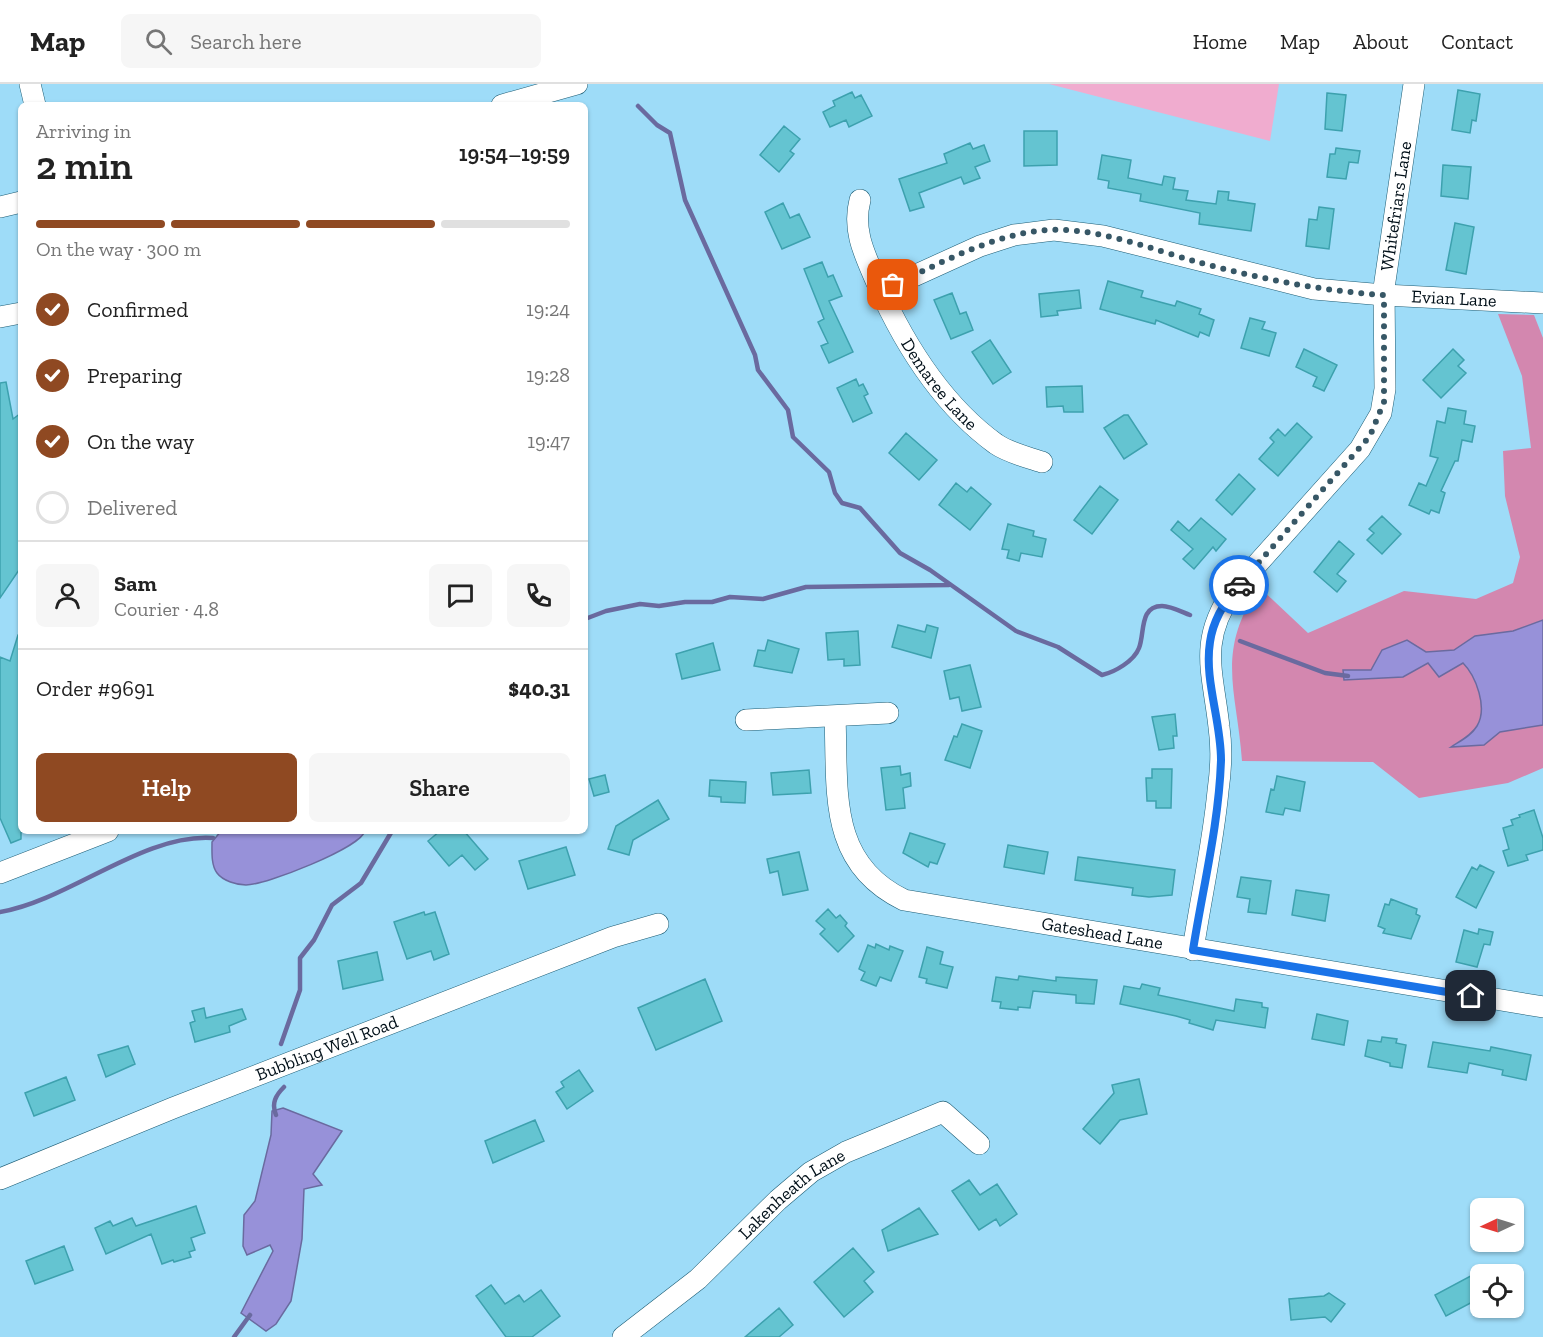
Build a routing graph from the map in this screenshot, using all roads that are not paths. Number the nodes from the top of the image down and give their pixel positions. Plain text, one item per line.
1 (30, 84) edge
2 (577, 84) edge
3 (1414, 84) edge
4 (33, 102) edge
5 (513, 102) edge
6 (860, 200) dead end
7 (18, 203) edge
8 (0, 207) edge
9 (881, 291) junction
10 (1384, 295) junction
11 (1543, 303) edge
12 (18, 314) edge
13 (0, 317) edge
14 (1042, 462) dead end
15 (888, 712) dead end
16 (835, 717) junction
17 (746, 720) dead end
18 (100, 834) edge
19 (0, 873) edge
20 (658, 924) dead end
21 (1193, 950) junction
22 (1542, 1003) edge
23 (979, 1144) dead end
24 (0, 1179) edge
25 (623, 1337) edge

1 - 4 street
2 - 5 street
3 - 10 street, Whitefriars Lane
6 - 9 street, Demaree Lane
7 - 8 street
9 - 10 street, Evian Lane
9 - 14 street, Demaree Lane
10 - 11 street, Evian Lane
10 - 21 street, Whitefriars Lane
12 - 13 street
15 - 16 street
16 - 17 street
16 - 21 street, Gateshead Lane
18 - 19 street
20 - 24 street, Bubbling Well Road
21 - 22 street, Gateshead Lane
23 - 25 street, Lakenheath Lane

